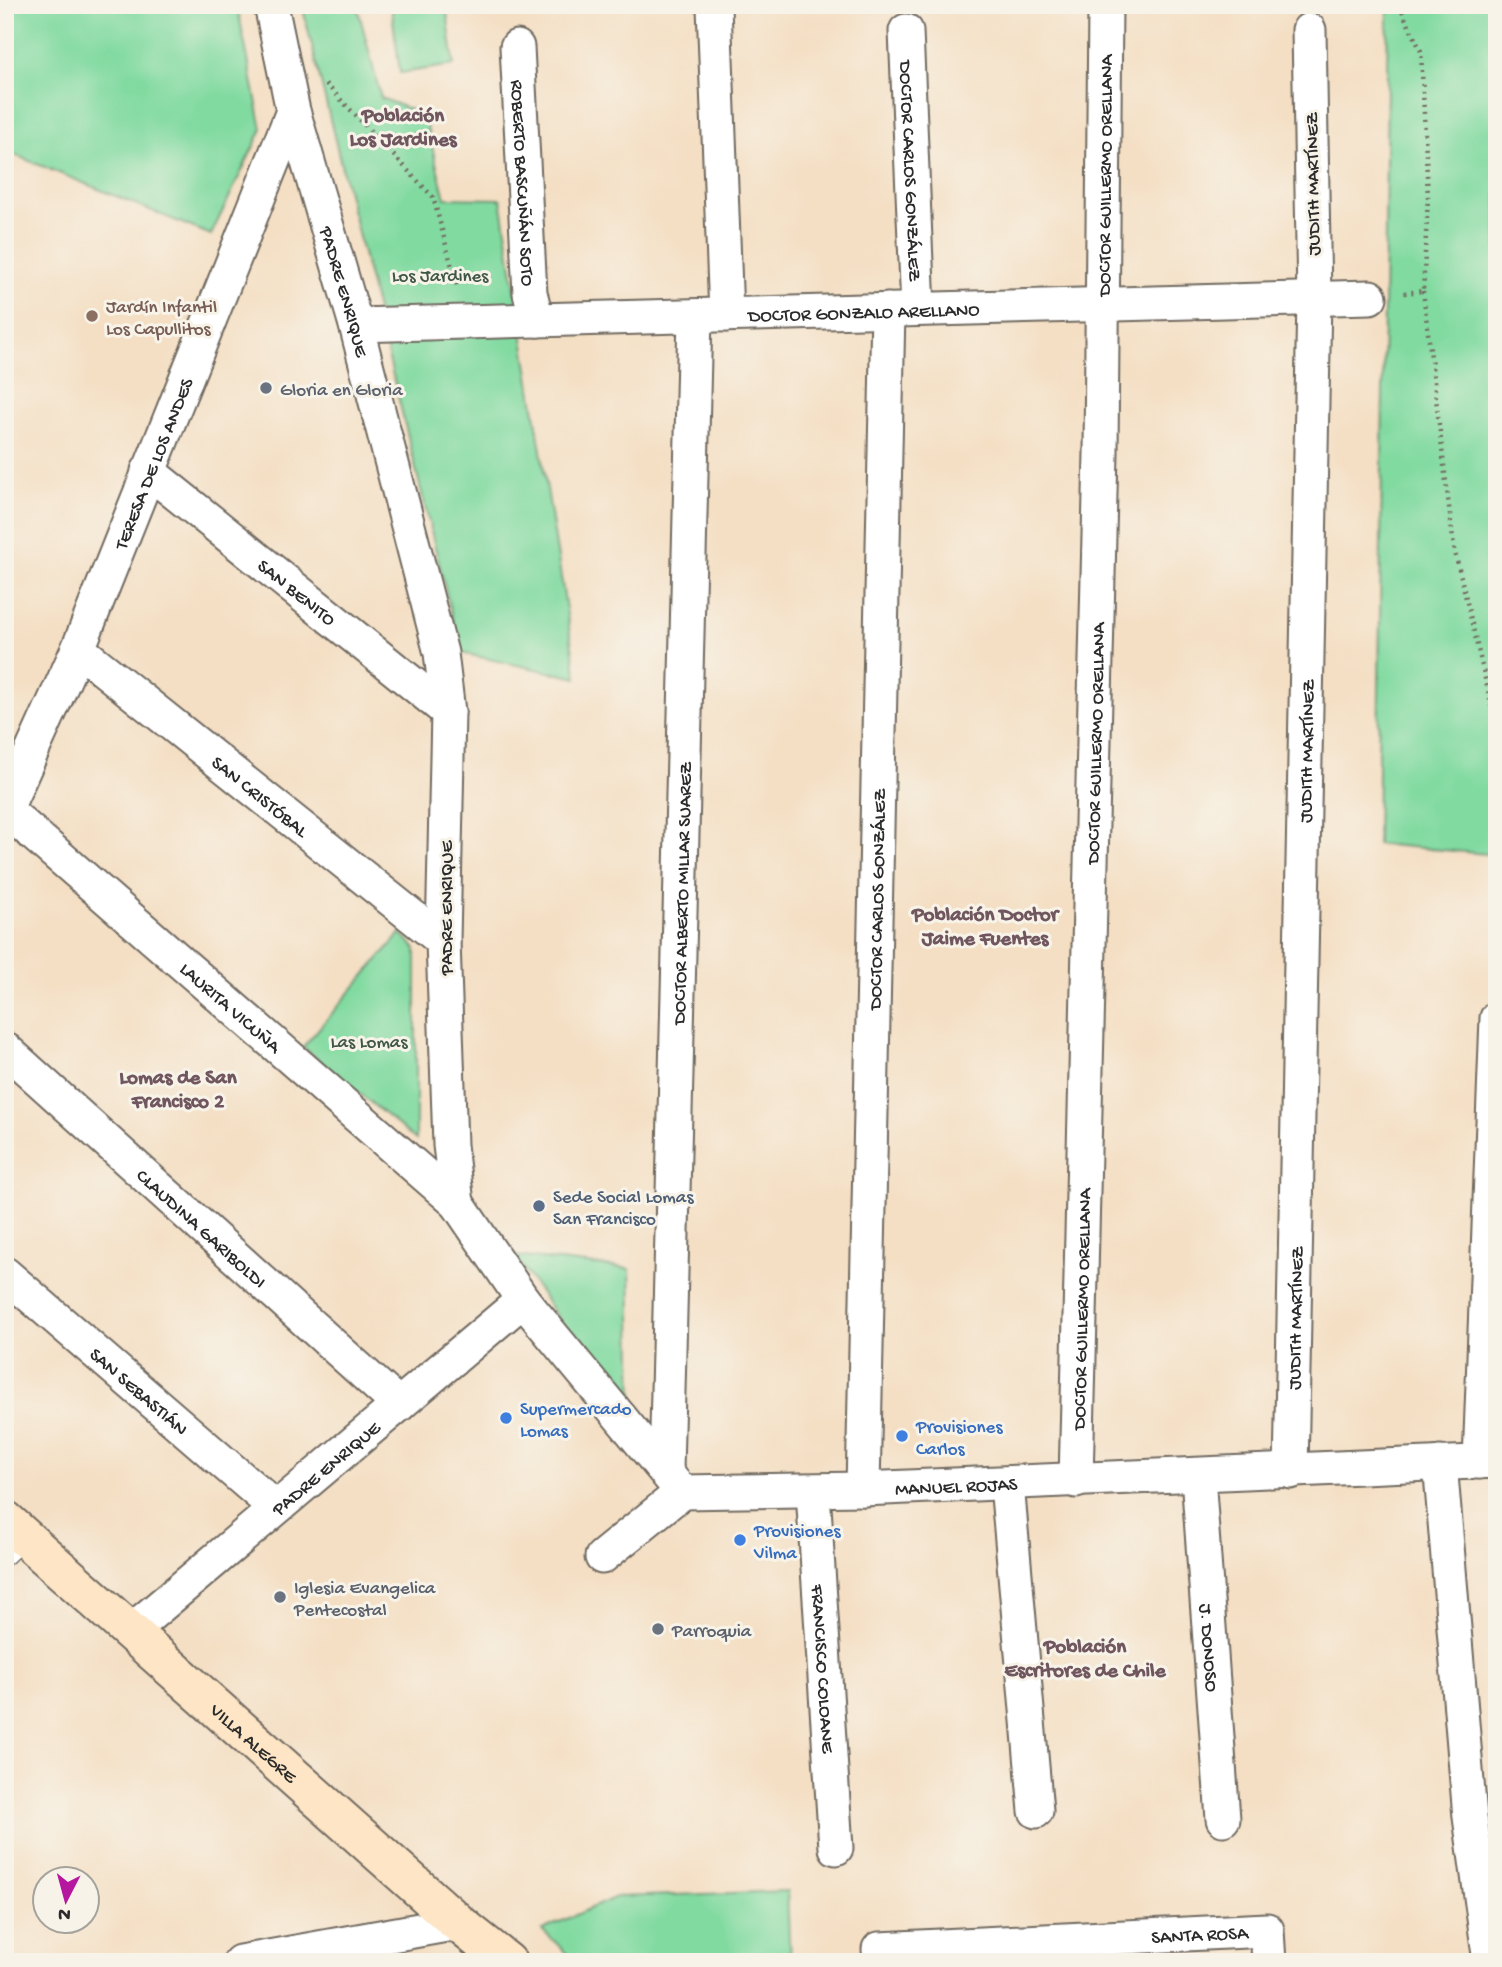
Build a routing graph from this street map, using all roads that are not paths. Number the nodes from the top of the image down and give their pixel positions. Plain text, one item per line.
1 (271, 5) edge
2 (1105, 5) edge
3 (714, 7) edge
4 (1309, 30) dead end
5 (906, 31) dead end
6 (517, 47) dead end
7 (293, 111) junction
8 (1370, 297) road end
9 (1314, 298) junction
10 (1101, 304) junction
11 (903, 310) junction
12 (710, 315) junction
13 (537, 320) junction
14 (356, 325) junction
15 (148, 471) junction
16 (78, 649) junction
17 (448, 712) junction
18 (5, 810) edge
19 (443, 941) junction
20 (1497, 1018) edge
21 (5, 1049) edge
22 (457, 1203) junction
23 (5, 1274) edge
24 (523, 1300) junction
25 (399, 1405) junction
26 (1488, 1461) edge
27 (1440, 1463) junction
28 (1291, 1472) junction
29 (1198, 1476) junction
30 (674, 1481) junction
31 (1076, 1481) junction
32 (1007, 1484) junction
33 (863, 1489) junction
34 (813, 1491) junction
35 (276, 1508) junction
36 (12, 1538) edge
37 (602, 1556) dead end
38 (131, 1631) junction
39 (1035, 1811) dead end
40 (1223, 1819) dead end
41 (836, 1848) dead end
42 (1491, 1914) edge
43 (458, 1923) junction
44 (1268, 1946) edge
45 (1081, 1950) edge
46 (880, 1956) edge
47 (240, 1962) edge
48 (507, 1962) edge
49 (1490, 1962) edge

1 - 7 street, PADRE ENRIQUE
2 - 10 street, DOCTOR GUILLERMO ORELLANA
3 - 12 street, DOCTOR ALBERTO MILLAR SUAREZ
4 - 9 street, JUDITH MARTÍNEZ
5 - 11 street, DOCTOR CARLOS GONZÁLEZ
6 - 13 street, ROBERTO BASCUÑÁN SOTO
7 - 14 street, PADRE ENRIQUE
7 - 15 street, TERESA DE LOS ANDES
8 - 9 street, DOCTOR GONZALO ARELLANO
9 - 10 street, DOCTOR GONZALO ARELLANO
9 - 28 street, JUDITH MARTÍNEZ
10 - 11 street, DOCTOR GONZALO ARELLANO
10 - 31 street, DOCTOR GUILLERMO ORELLANA
11 - 12 street, DOCTOR GONZALO ARELLANO
11 - 33 street, DOCTOR CARLOS GONZÁLEZ
12 - 13 street, DOCTOR GONZALO ARELLANO
12 - 30 street, DOCTOR ALBERTO MILLAR SUAREZ
13 - 14 street, DOCTOR GONZALO ARELLANO
14 - 17 street, PADRE ENRIQUE
15 - 16 street, TERESA DE LOS ANDES
15 - 17 street, SAN BENITO
16 - 18 street, TERESA DE LOS ANDES
16 - 19 street, SAN CRISTÓBAL
17 - 19 street, PADRE ENRIQUE
18 - 22 street, LAURITA VICUÑA
19 - 22 street, PADRE ENRIQUE
20 - 26 street
21 - 25 street, CLAUDINA GARIBOLDI
22 - 24 street, PADRE ENRIQUE
23 - 35 street, SAN SEBASTIÁN
24 - 25 street, PADRE ENRIQUE
24 - 30 street
25 - 35 street, PADRE ENRIQUE
26 - 27 street, MANUEL ROJAS
27 - 28 street, MANUEL ROJAS
27 - 42 street
28 - 29 street, MANUEL ROJAS
29 - 31 street, MANUEL ROJAS
29 - 40 street, J. DONOSO
30 - 34 street, MANUEL ROJAS
30 - 37 street
31 - 32 street, MANUEL ROJAS
32 - 33 street, MANUEL ROJAS
32 - 39 street
33 - 34 street, MANUEL ROJAS
34 - 41 street, FRANCISCO COLOANE
35 - 38 street, PADRE ENRIQUE
36 - 38 main road, VILLA ALEGRE
38 - 43 main road, VILLA ALEGRE
42 - 49 street
43 - 47 street
43 - 48 main road, VILLA ALEGRE
44 - 45 street, SANTA ROSA
45 - 46 street, SANTA ROSA

